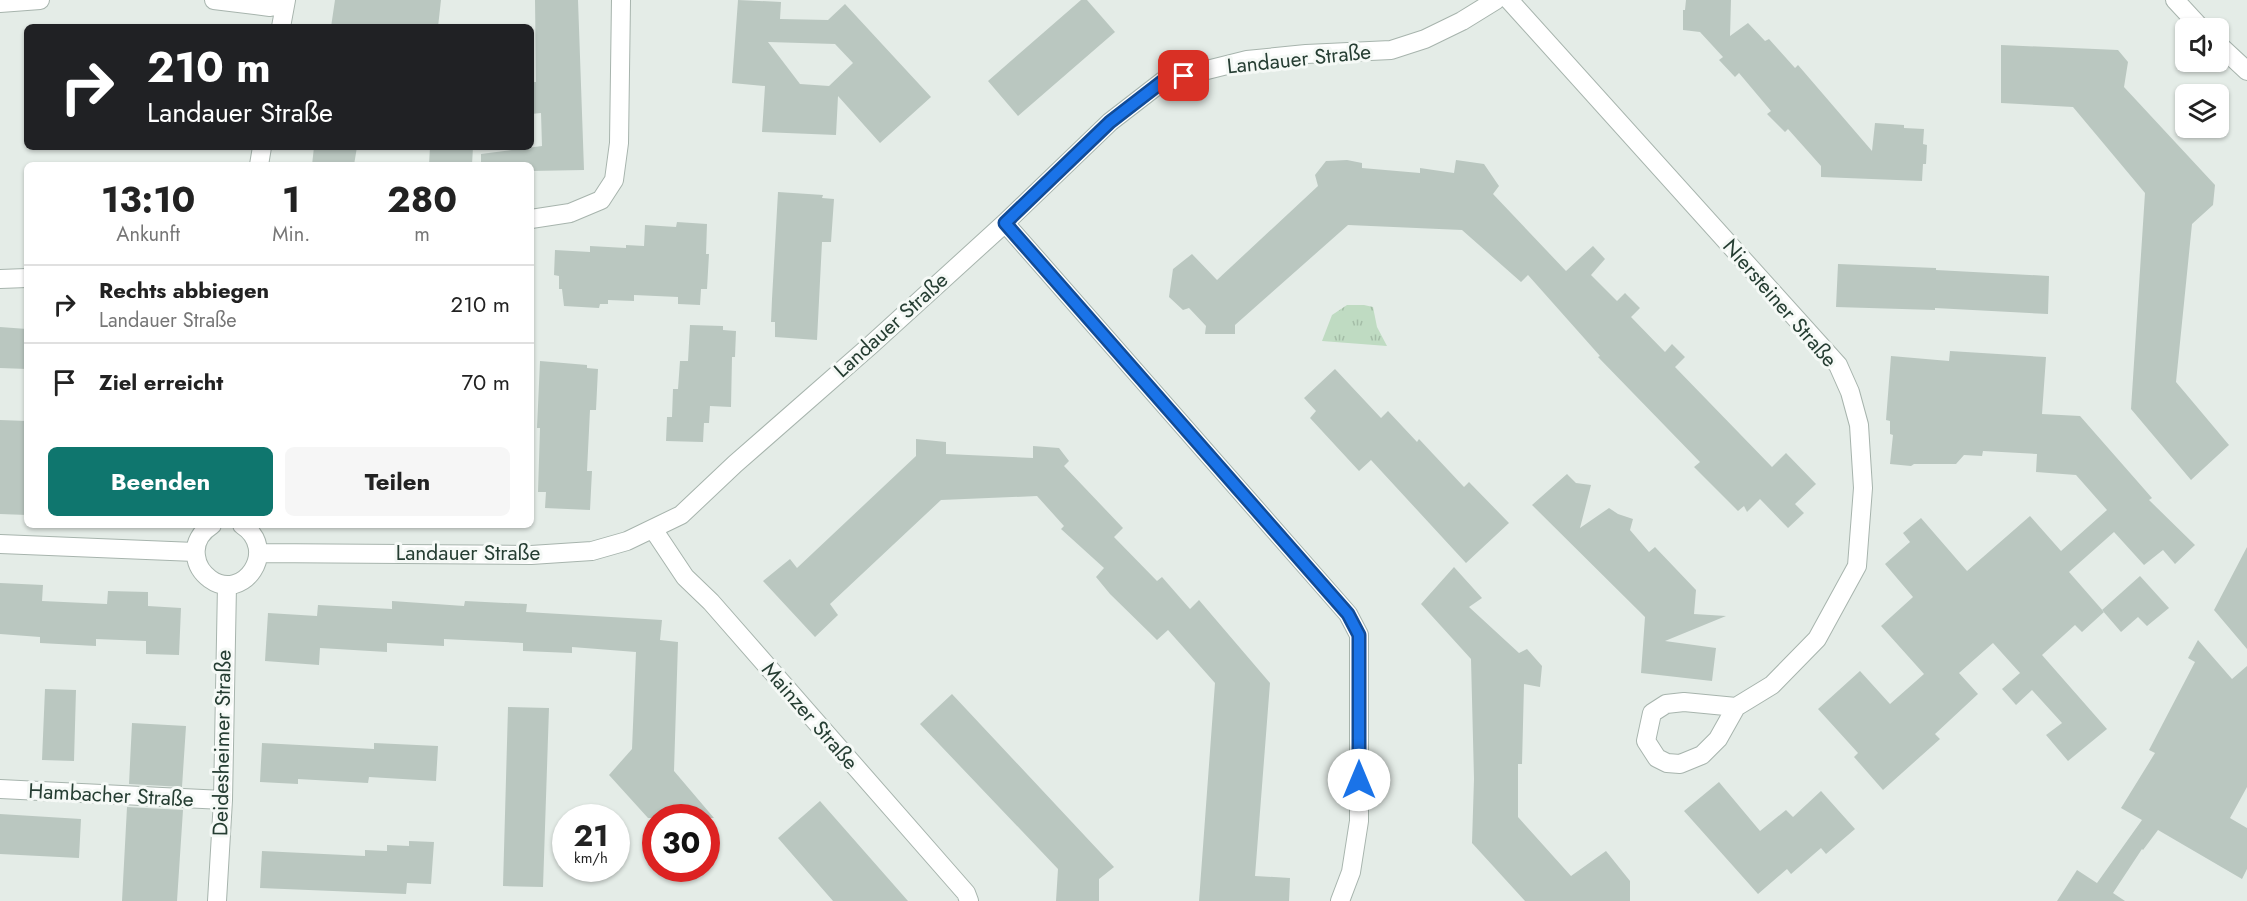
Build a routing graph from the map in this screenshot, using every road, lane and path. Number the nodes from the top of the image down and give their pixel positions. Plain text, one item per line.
1 (40, 0) edge
2 (214, 0) edge
3 (621, 0) edge
4 (1496, 0) edge
5 (1509, 0) edge
6 (2175, 0) edge
7 (285, 2) edge
8 (0, 3) edge
9 (2192, 18) edge
10 (281, 24) edge
11 (2229, 55) edge
12 (2247, 71) edge
13 (534, 219) edge
14 (1005, 223) junction
15 (24, 278) edge
16 (0, 279) edge
17 (207, 528) edge
18 (247, 528) edge
19 (653, 529) junction
20 (0, 544) edge
21 (195, 552) junction
22 (259, 553) junction
23 (226, 585) junction
24 (1736, 707) junction
25 (0, 789) edge
26 (223, 800) junction
27 (217, 901) edge
28 (969, 901) edge
29 (1340, 901) edge

1 - 8 street
2 - 7 street
3 - 13 street
4 - 14 street, Landauer Straße
5 - 24 street, Niersteiner Straße
6 - 9 street
7 - 10 street
11 - 12 street
14 - 19 street, Landauer Straße
14 - 29 street
15 - 16 street
17 - 21 street
18 - 22 street
19 - 22 street, Landauer Straße
19 - 28 street, Mainzer Straße
20 - 21 street
21 - 23 street
22 - 23 street
23 - 26 street, Deidesheimer Straße
24 - 24 street, Niersteiner Straße
25 - 26 street, Hambacher Straße
26 - 27 street, Deidesheimer Straße

